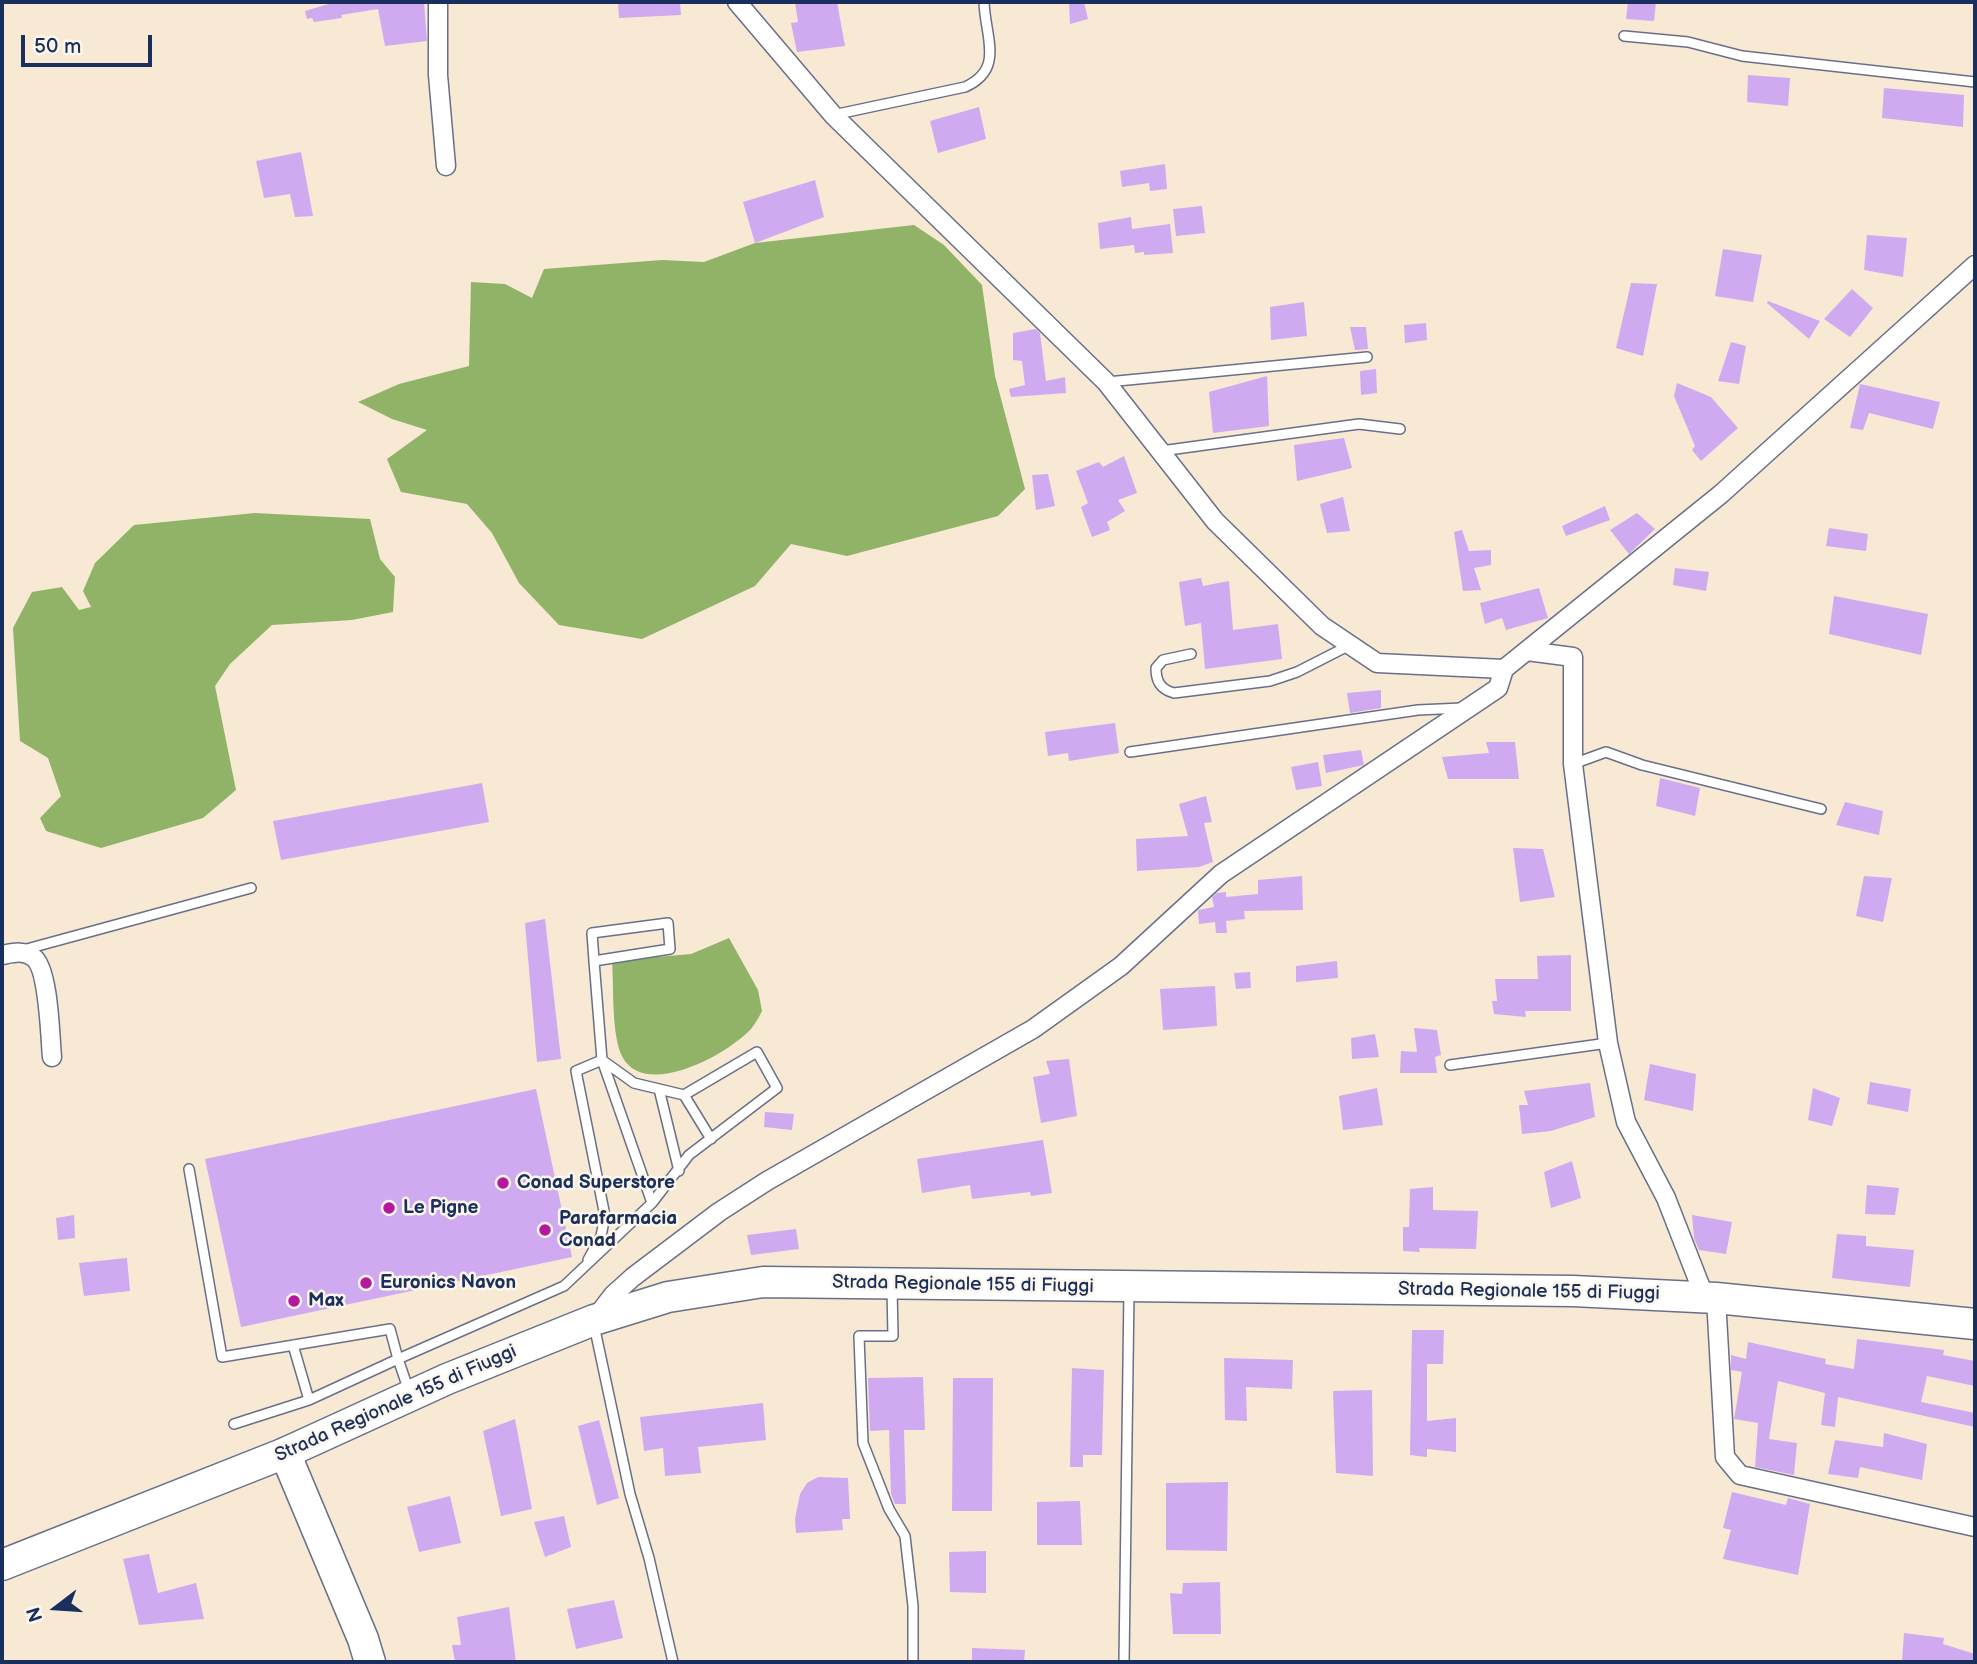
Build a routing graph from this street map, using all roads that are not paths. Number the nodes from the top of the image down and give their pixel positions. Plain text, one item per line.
1 (438, 2) edge
2 (737, 2) edge
3 (984, 2) edge
4 (1624, 36) dead end
5 (1975, 82) edge
6 (833, 115) junction
7 (446, 166) dead end
8 (1975, 265) edge
9 (1367, 358) dead end
10 (1106, 382) junction
11 (1400, 429) dead end
12 (1160, 451) junction
13 (1350, 645) junction
14 (1527, 650) junction
15 (1191, 654) dead end
16 (1504, 669) junction
17 (1468, 708) junction
18 (1130, 752) dead end
19 (1573, 764) junction
20 (1821, 809) dead end
21 (251, 888) dead end
22 (10, 953) edge
23 (594, 961) junction
24 (1608, 1043) junction
25 (52, 1057) dead end
26 (602, 1060) junction
27 (1451, 1065) dead end
28 (659, 1089) junction
29 (684, 1095) junction
30 (711, 1139) junction
31 (190, 1169) dead end
32 (679, 1171) junction
33 (652, 1203) junction
34 (584, 1267) junction
35 (892, 1284) junction
36 (1129, 1286) junction
37 (1711, 1298) junction
38 (594, 1320) junction
39 (1975, 1324) edge
40 (293, 1345) junction
41 (398, 1359) junction
42 (411, 1396) junction
43 (309, 1400) junction
44 (234, 1424) dead end
45 (285, 1453) junction
46 (1975, 1527) edge
47 (2, 1565) edge
48 (370, 1662) edge
49 (673, 1662) edge
50 (913, 1662) edge
51 (1124, 1662) edge

1 - 7 street
2 - 6 street
3 - 6 lane
4 - 5 lane
6 - 10 street
8 - 14 street
9 - 10 lane
10 - 12 street
11 - 12 lane
12 - 13 street
13 - 15 lane
13 - 16 street
14 - 16 street
14 - 19 street
16 - 17 street
17 - 18 lane
17 - 38 street
19 - 20 lane
19 - 24 street
21 - 22 lane
22 - 25 street
23 - 23 lane
23 - 26 lane
24 - 27 lane
24 - 37 street
26 - 28 lane
26 - 33 lane
26 - 34 lane
28 - 29 lane
28 - 32 lane
29 - 30 lane
29 - 30 lane
30 - 32 lane
31 - 40 lane
32 - 33 lane
33 - 34 lane
34 - 41 lane
35 - 36 main road, Strada Regionale 155 di Fiuggi
35 - 38 main road, Strada Regionale 155 di Fiuggi
35 - 50 lane
36 - 37 main road, Strada Regionale 155 di Fiuggi
36 - 51 lane
37 - 39 main road, Strada Regionale 155 di Fiuggi
37 - 46 street
38 - 42 main road, Strada Regionale 155 di Fiuggi
38 - 49 lane
40 - 41 lane
40 - 43 lane
41 - 42 lane
41 - 43 lane
42 - 45 main road, Strada Regionale 155 di Fiuggi
43 - 44 lane
45 - 47 main road, Strada Regionale 155 di Fiuggi
45 - 48 main road

